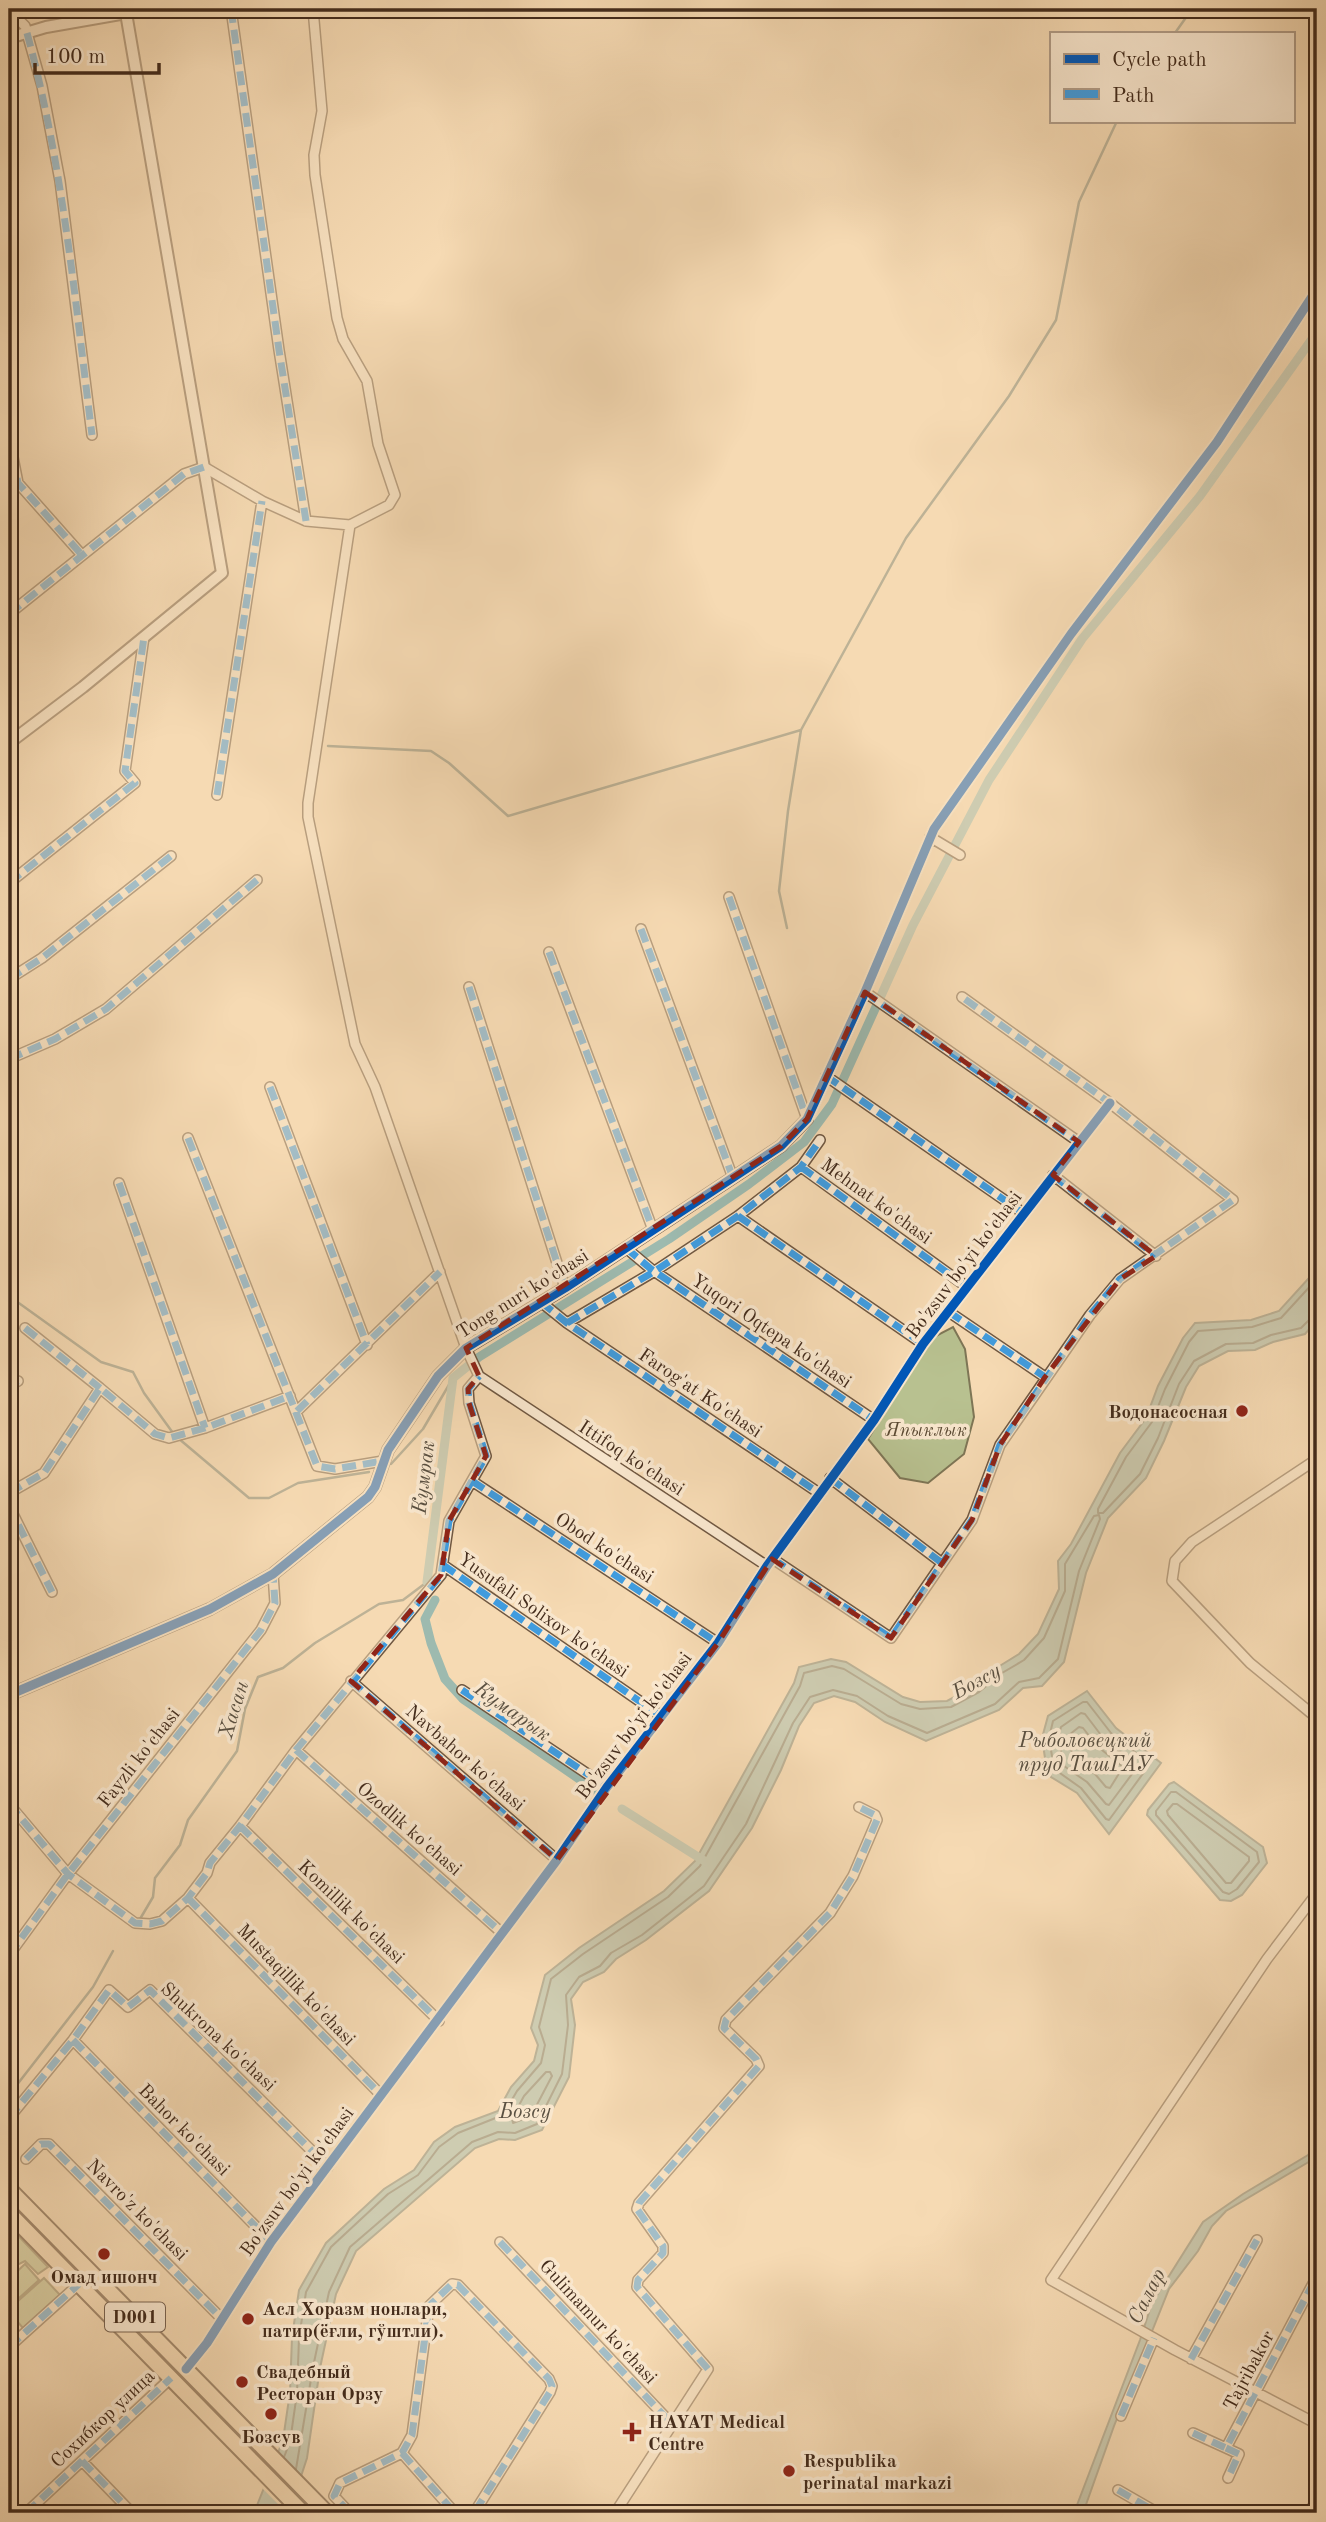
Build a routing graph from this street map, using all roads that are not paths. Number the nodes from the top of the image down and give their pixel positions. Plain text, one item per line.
1 (140, 9) edge
2 (231, 9) edge
3 (313, 9) edge
4 (9, 10) edge
5 (126, 13) junction
6 (27, 33) junction
7 (9, 38) edge
8 (1317, 289) edge
9 (92, 435) dead end
10 (9, 437) edge
11 (204, 467) junction
12 (18, 483) junction
13 (9, 490) edge
14 (262, 501) junction
15 (306, 521) junction
16 (350, 525) junction
17 (81, 554) junction
18 (9, 614) edge
19 (144, 637) junction
20 (9, 743) edge
21 (217, 795) dead end
22 (933, 839) junction
23 (960, 855) dead end
24 (171, 856) dead end
25 (257, 880) dead end
26 (9, 883) edge
27 (729, 897) dead end
28 (641, 929) dead end
29 (549, 952) dead end
30 (9, 979) edge
31 (468, 987) dead end
32 (868, 994) junction
33 (962, 997) dead end
34 (9, 1059) edge
35 (829, 1077) junction
36 (270, 1087) dead end
37 (1110, 1103) junction
38 (807, 1119) junction
39 (188, 1138) dead end
40 (820, 1140) dead end
41 (1079, 1143) junction
42 (801, 1167) junction
43 (1053, 1175) junction
44 (733, 1178) junction
45 (119, 1183) dead end
46 (1023, 1213) junction
47 (738, 1216) junction
48 (653, 1230) junction
49 (626, 1248) junction
50 (1156, 1256) junction
51 (653, 1270) junction
52 (440, 1272) junction
53 (967, 1287) junction
54 (565, 1288) junction
55 (541, 1303) junction
56 (949, 1311) junction
57 (565, 1321) junction
58 (25, 1328) dead end
59 (923, 1344) junction
60 (367, 1345) junction
61 (467, 1351) junction
62 (477, 1372) junction
63 (1045, 1377) junction
64 (100, 1388) junction
65 (290, 1396) junction
66 (298, 1411) junction
67 (874, 1420) junction
68 (205, 1428) junction
69 (1317, 1459) edge
70 (383, 1461) junction
71 (830, 1478) junction
72 (472, 1481) junction
73 (9, 1493) edge
74 (819, 1493) junction
75 (9, 1506) edge
76 (770, 1563) junction
77 (942, 1563) junction
78 (443, 1565) junction
79 (273, 1574) junction
80 (52, 1592) dead end
81 (718, 1643) junction
82 (351, 1681) junction
83 (462, 1690) dead end
84 (9, 1695) edge
85 (661, 1716) junction
86 (1317, 1718) edge
87 (296, 1751) junction
88 (607, 1787) junction
89 (9, 1804) edge
90 (859, 1807) dead end
91 (240, 1826) junction
92 (557, 1860) junction
93 (68, 1874) junction
94 (1317, 1893) edge
95 (188, 1898) junction
96 (502, 1933) junction
97 (9, 1955) edge
98 (439, 2021) junction
99 (73, 2040) junction
100 (381, 2095) junction
101 (9, 2118) edge
102 (26, 2159) dead end
103 (328, 2166) junction
104 (9, 2189) edge
105 (9, 2213) edge
106 (1257, 2239) dead end
107 (271, 2242) junction
108 (500, 2242) dead end
109 (72, 2252) junction
110 (59, 2264) junction
111 (1317, 2276) edge
112 (79, 2284) junction
113 (222, 2319) junction
114 (1154, 2338) junction
115 (9, 2347) edge
116 (1191, 2359) junction
117 (186, 2369) junction
118 (171, 2378) junction
119 (1256, 2392) junction
120 (1121, 2416) dead end
121 (672, 2424) junction
122 (1317, 2424) edge
123 (1193, 2433) dead end
124 (1226, 2448) junction
125 (402, 2453) junction
126 (82, 2461) junction
127 (1228, 2478) dead end
128 (1118, 2490) dead end
129 (1317, 2502) edge
130 (301, 2511) edge
131 (26, 2513) edge
132 (132, 2513) edge
133 (327, 2513) edge
134 (350, 2513) edge
135 (455, 2513) edge
136 (474, 2513) edge
137 (615, 2513) edge
138 (1158, 2513) edge
139 (1312, 2513) edge

1 - 5 street
2 - 15 street
3 - 16 street
4 - 6 street
5 - 6 street
5 - 11 street
6 - 7 street
6 - 9 street
8 - 22 street
10 - 12 street
11 - 14 street
11 - 17 street
11 - 19 street
12 - 13 street
12 - 17 street
14 - 15 street
14 - 21 street
15 - 16 street
16 - 52 street
17 - 18 street
19 - 20 street
19 - 26 street
22 - 23 street
22 - 32 street
24 - 30 street
25 - 34 street
27 - 38 street
28 - 44 street
29 - 48 street
31 - 54 street
32 - 35 street
32 - 41 street
33 - 37 street
35 - 38 street
35 - 46 street
36 - 60 street
37 - 41 street, Bo'zsuv bo'yi ko'chasi
37 - 50 street
38 - 44 street, Tong nuri ko'chasi
39 - 65 street
40 - 42 street
41 - 43 street, Bo'zsuv bo'yi ko'chasi
42 - 47 street
42 - 53 street, Mehnat ko'chasi
43 - 46 street, Bo'zsuv bo'yi ko'chasi
43 - 50 street
44 - 48 street, Tong nuri ko'chasi
45 - 68 street
46 - 53 street, Bo'zsuv bo'yi ko'chasi
47 - 51 street
47 - 59 street
48 - 49 street, Tong nuri ko'chasi
49 - 51 street, Yuqori Oqtepa ko'chasi
49 - 54 street, Tong nuri ko'chasi
50 - 63 street
51 - 57 street
51 - 67 street, Yuqori Oqtepa ko'chasi
52 - 60 street
52 - 61 street
53 - 56 street, Bo'zsuv bo'yi ko'chasi
54 - 55 street, Tong nuri ko'chasi
55 - 57 street, Farog'at Ko'chasi
55 - 61 street, Tong nuri ko'chasi
56 - 59 street, Bo'zsuv bo'yi ko'chasi
56 - 63 street
57 - 74 street, Farog'at Ko'chasi
58 - 64 street
59 - 67 street, Bo'zsuv bo'yi ko'chasi
60 - 66 street
61 - 62 street
61 - 70 street, Tong nuri ko'chasi
62 - 72 street
62 - 76 street, Ittifoq ko'chasi
63 - 77 street
64 - 68 street
64 - 73 street
65 - 66 street
65 - 68 street
66 - 70 street
67 - 71 street, Bo'zsuv bo'yi ko'chasi
69 - 86 street
70 - 79 street, Tong nuri ko'chasi
71 - 74 street, Bo'zsuv bo'yi ko'chasi
71 - 77 street
72 - 78 street
72 - 81 street, Obod ko'chasi
74 - 76 street, Bo'zsuv bo'yi ko'chasi
75 - 80 street
76 - 77 street, Ittifoq ko'chasi
76 - 81 street, Bo'zsuv bo'yi ko'chasi
78 - 82 street
78 - 85 street, Yusufali Solixov ko'chasi
79 - 84 street, Tong nuri ko'chasi
79 - 93 street, Fayzli ko'chasi
81 - 85 street, Bo'zsuv bo'yi ko'chasi
82 - 87 street
82 - 92 street, Navbahor ko'chasi
83 - 88 street
85 - 88 street, Bo'zsuv bo'yi ko'chasi
87 - 91 street
87 - 96 street, Ozodlik ko'chasi
88 - 92 street, Bo'zsuv bo'yi ko'chasi
89 - 93 street
90 - 121 street
91 - 95 street
91 - 98 street, Komillik ko'chasi
92 - 96 street, Bo'zsuv bo'yi ko'chasi
93 - 95 street
93 - 97 street, Fayzli ko'chasi
94 - 114 street
95 - 100 street, Mustaqillik ko'chasi
96 - 98 street, Bo'zsuv bo'yi ko'chasi
98 - 100 street, Bo'zsuv bo'yi ko'chasi
99 - 101 street, Shukrona ko'chasi
99 - 103 street, Shukrona ko'chasi
99 - 107 street, Bahor ko'chasi
100 - 103 street, Bo'zsuv bo'yi ko'chasi
102 - 113 street, Navro'z ko'chasi
103 - 107 street, Bo'zsuv bo'yi ko'chasi
104 - 109 highway, D001
105 - 110 highway, D001
106 - 116 street
107 - 113 street, Bo'zsuv bo'yi ko'chasi
108 - 121 street, Gulimamur ko'chasi
109 - 110 highway
109 - 117 highway, D001
110 - 112 highway, D001
111 - 119 street, Tajribakor
112 - 115 street
112 - 118 highway, D001
113 - 117 street, Bo'zsuv bo'yi ko'chasi
114 - 116 street
114 - 120 street
116 - 119 street
117 - 133 highway, D001
118 - 126 street, Сохибкор улица
118 - 130 highway, D001
119 - 122 street
119 - 124 street, Tajribakor
121 - 137 street
123 - 124 street
124 - 127 street
125 - 134 street
125 - 135 street
125 - 136 street
126 - 131 street, Сохибкор улица
126 - 132 street
128 - 138 street
129 - 139 main road

